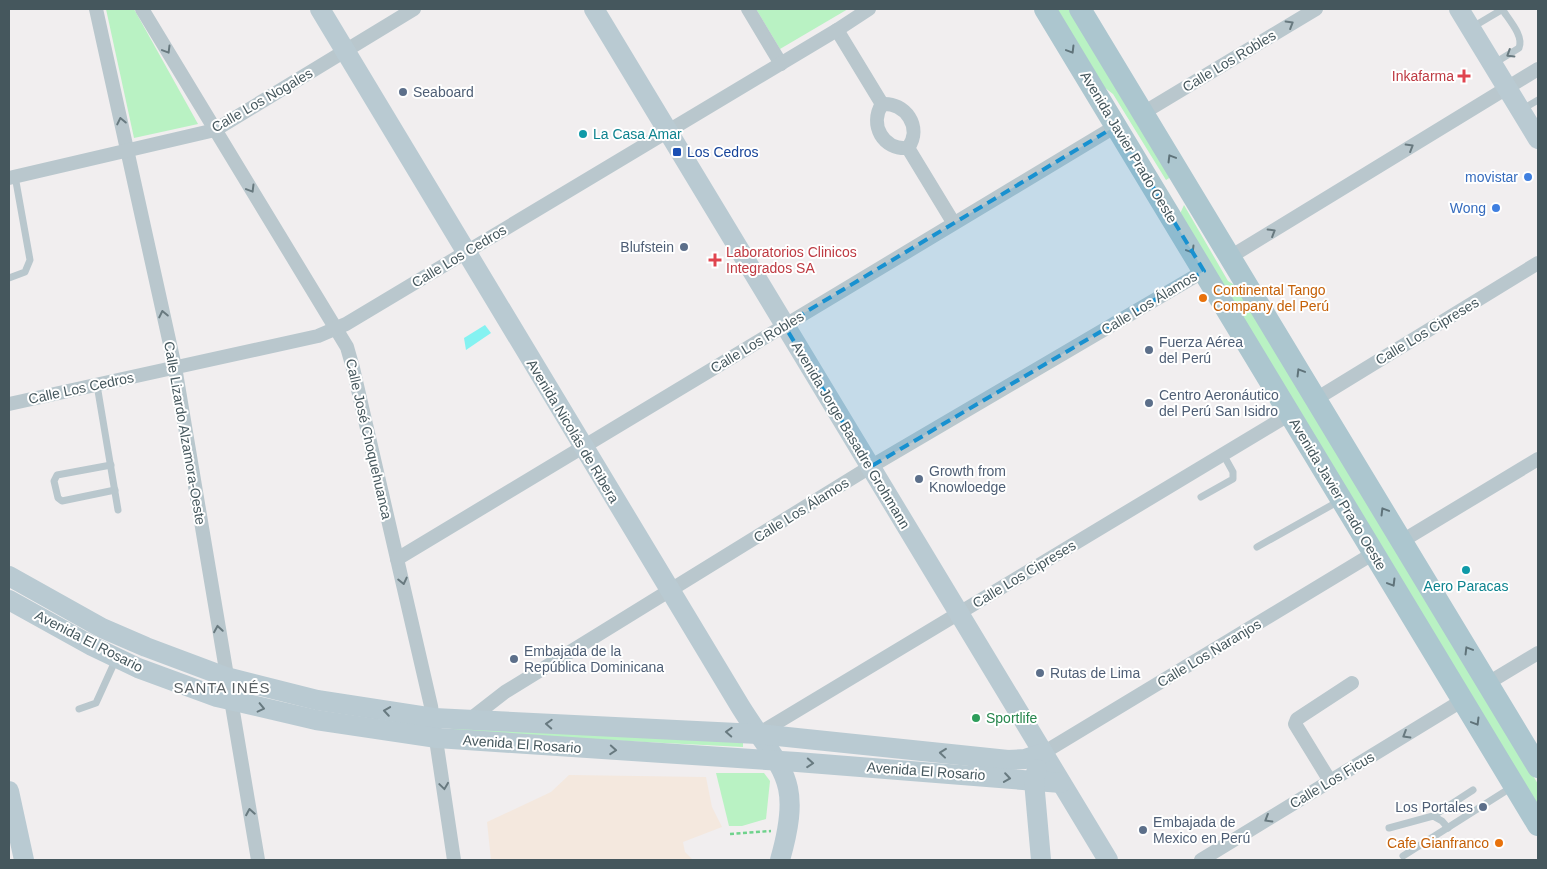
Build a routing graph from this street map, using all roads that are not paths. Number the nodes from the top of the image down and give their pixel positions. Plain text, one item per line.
1 (96, 9) edge
2 (142, 9) edge
3 (320, 9) edge
4 (414, 9) edge
5 (594, 9) edge
6 (748, 9) edge
7 (866, 9) edge
8 (1045, 9) edge
9 (1080, 9) edge
10 (1316, 9) edge
11 (1459, 9) edge
12 (1503, 9) edge
13 (1471, 28) junction
14 (837, 30) junction
15 (346, 51) junction
16 (781, 64) junction
17 (1493, 64) junction
18 (1538, 69) edge
19 (1507, 88) junction
20 (1538, 100) edge
21 (882, 104) junction
22 (1521, 110) junction
23 (1143, 113) junction
24 (1116, 126) junction
25 (215, 130) junction
26 (668, 132) junction
27 (1538, 139) edge
28 (908, 148) junction
29 (127, 150) junction
30 (12, 177) edge
31 (1186, 183) junction
32 (1160, 200) junction
33 (953, 222) junction
34 (466, 252) junction
35 (1230, 257) junction
36 (1538, 264) edge
37 (1204, 271) junction
38 (9, 278) edge
39 (784, 325) junction
40 (335, 328) junction
41 (175, 368) junction
42 (97, 385) junction
43 (1316, 399) junction
44 (9, 404) edge
45 (1290, 414) junction
46 (583, 448) junction
47 (1223, 454) junction
48 (1538, 459) edge
49 (110, 465) junction
50 (870, 468) junction
51 (115, 490) junction
52 (1201, 498) dead end
53 (1342, 500) junction
54 (118, 510) dead end
55 (1402, 541) junction
56 (1257, 547) dead end
57 (1374, 553) junction
58 (398, 559) junction
59 (9, 576) edge
60 (670, 590) junction
61 (9, 600) edge
62 (958, 613) junction
63 (1538, 653) edge
64 (116, 658) junction
65 (226, 677) junction
66 (1352, 683) dead end
67 (1488, 683) junction
68 (505, 692) junction
69 (1463, 700) junction
70 (230, 701) junction
71 (79, 709) dead end
72 (434, 718) junction
73 (469, 720) junction
74 (501, 722) junction
75 (758, 734) junction
76 (437, 738) junction
77 (1043, 753) junction
78 (778, 760) junction
79 (1538, 767) edge
80 (1330, 781) junction
81 (1034, 782) junction
82 (1061, 783) junction
83 (1514, 786) junction
84 (1473, 790) dead end
85 (9, 791) edge
86 (1433, 816) junction
87 (1538, 825) edge
88 (1390, 828) dead end
89 (1448, 828) junction
90 (1403, 856) dead end
91 (24, 860) edge
92 (258, 860) edge
93 (454, 860) edge
94 (780, 860) edge
95 (1041, 860) edge
96 (1108, 860) edge
97 (1201, 860) edge

29 -> 1 street, Calle Lizardo Alzamora-Oeste
2 -> 25 street, Calle José Choquehuanca
3 - 15 street, Avenida Nicolás de Ribera
4 - 15 street, Calle Los Nogales
5 - 26 street, Avenida Jorge Basadre Grohmann
6 - 16 street
7 - 14 street, Calle Los Cedros
8 -> 24 main road, Avenida Javier Prado Oeste
9 - 23 main road
23 -> 10 street, Calle Los Robles
11 - 13 street
12 - 13 lane
12 -> 17 lane
13 - 17 street
14 - 16 street, Calle Los Cedros
14 - 21 street
15 - 25 street, Calle Los Nogales
15 - 34 street, Avenida Nicolás de Ribera
16 - 26 street, Calle Los Cedros
17 - 19 street
18 - 19 street
19 - 22 street
35 -> 19 street
20 - 22 lane
21 - 28 street
21 - 28 street
22 - 27 street
31 -> 23 main road
24 - 32 main road, Avenida Javier Prado Oeste
24 - 33 street, Calle Los Robles
25 - 29 street, Calle Los Nogales
25 -> 40 street, Calle José Choquehuanca
26 - 34 street, Calle Los Cedros
26 - 39 street, Avenida Jorge Basadre Grohmann
28 - 33 street
29 - 30 street, Calle Los Nogales
41 -> 29 street, Calle Lizardo Alzamora-Oeste
30 - 38 lane
31 - 32 main road
31 - 35 main road
32 -> 37 main road, Avenida Javier Prado Oeste
33 - 39 street, Calle Los Robles
34 - 40 street, Calle Los Cedros
34 - 46 street, Avenida Nicolás de Ribera
43 -> 35 main road
36 - 43 street, Calle Los Cipreses
37 - 45 main road, Avenida Javier Prado Oeste
37 - 50 street, Calle Los Álamos
39 - 46 street, Calle Los Robles
39 - 50 street, Avenida Jorge Basadre Grohmann
40 - 41 street, Calle Los Cedros
40 - 58 street, Calle José Choquehuanca
41 - 42 street, Calle Los Cedros
65 -> 41 street, Calle Lizardo Alzamora-Oeste
42 - 44 street, Calle Los Cedros
42 - 49 lane
55 -> 43 main road
45 - 47 street, Calle Los Cipreses
45 - 53 main road, Avenida Javier Prado Oeste
46 - 58 street, Calle Los Robles
46 - 60 street, Avenida Nicolás de Ribera
47 - 52 lane
47 - 62 street, Calle Los Cipreses
48 - 55 street
49 - 51 lane
49 - 51 lane
50 - 60 street, Calle Los Álamos
50 - 62 street, Avenida Jorge Basadre Grohmann
51 - 54 lane
53 - 56 lane
53 - 57 main road, Avenida Javier Prado Oeste
67 -> 55 main road
57 -> 69 main road, Avenida Javier Prado Oeste
57 - 77 street, Calle Los Naranjos
58 -> 72 street, Calle José Choquehuanca
59 - 65 street, Avenida El Rosario
60 - 68 street, Calle Los Álamos
60 - 75 street, Avenida Nicolás de Ribera
61 - 64 street, Avenida El Rosario
62 - 75 street, Calle Los Cipreses
62 - 77 street, Avenida Jorge Basadre Grohmann
63 - 67 street
64 - 70 street, Avenida El Rosario
64 - 71 lane
65 - 70 street, Calle Lizardo Alzamora-Oeste
72 -> 65 street, Avenida El Rosario
66 - 80 street
67 - 79 main road
68 - 73 street, Calle Los Álamos
68 - 74 street
69 -> 80 street, Calle Los Ficus
69 -> 83 main road, Avenida Javier Prado Oeste
70 -> 76 street, Avenida El Rosario
92 -> 70 street, Calle Lizardo Alzamora-Oeste
72 - 73 street, Avenida El Rosario
72 - 76 street, Calle José Choquehuanca
73 - 74 street, Avenida El Rosario
75 -> 74 street, Avenida El Rosario
77 -> 75 street, Avenida El Rosario
75 - 78 street, Avenida Nicolás de Ribera
76 -> 78 street, Avenida El Rosario
76 -> 93 street, Calle José Choquehuanca
77 - 81 street
77 - 82 street, Avenida Jorge Basadre Grohmann
78 -> 81 street, Avenida El Rosario
78 - 94 street, Avenida Nicolás de Ribera
80 -> 97 street, Calle Los Ficus
81 - 82 street, Avenida El Rosario
81 - 95 street
82 - 96 street, Avenida Jorge Basadre Grohmann
83 - 87 main road, Avenida Javier Prado Oeste
83 - 89 lane
84 - 86 lane
85 - 91 street
86 - 88 lane
86 - 89 lane
89 - 90 lane

